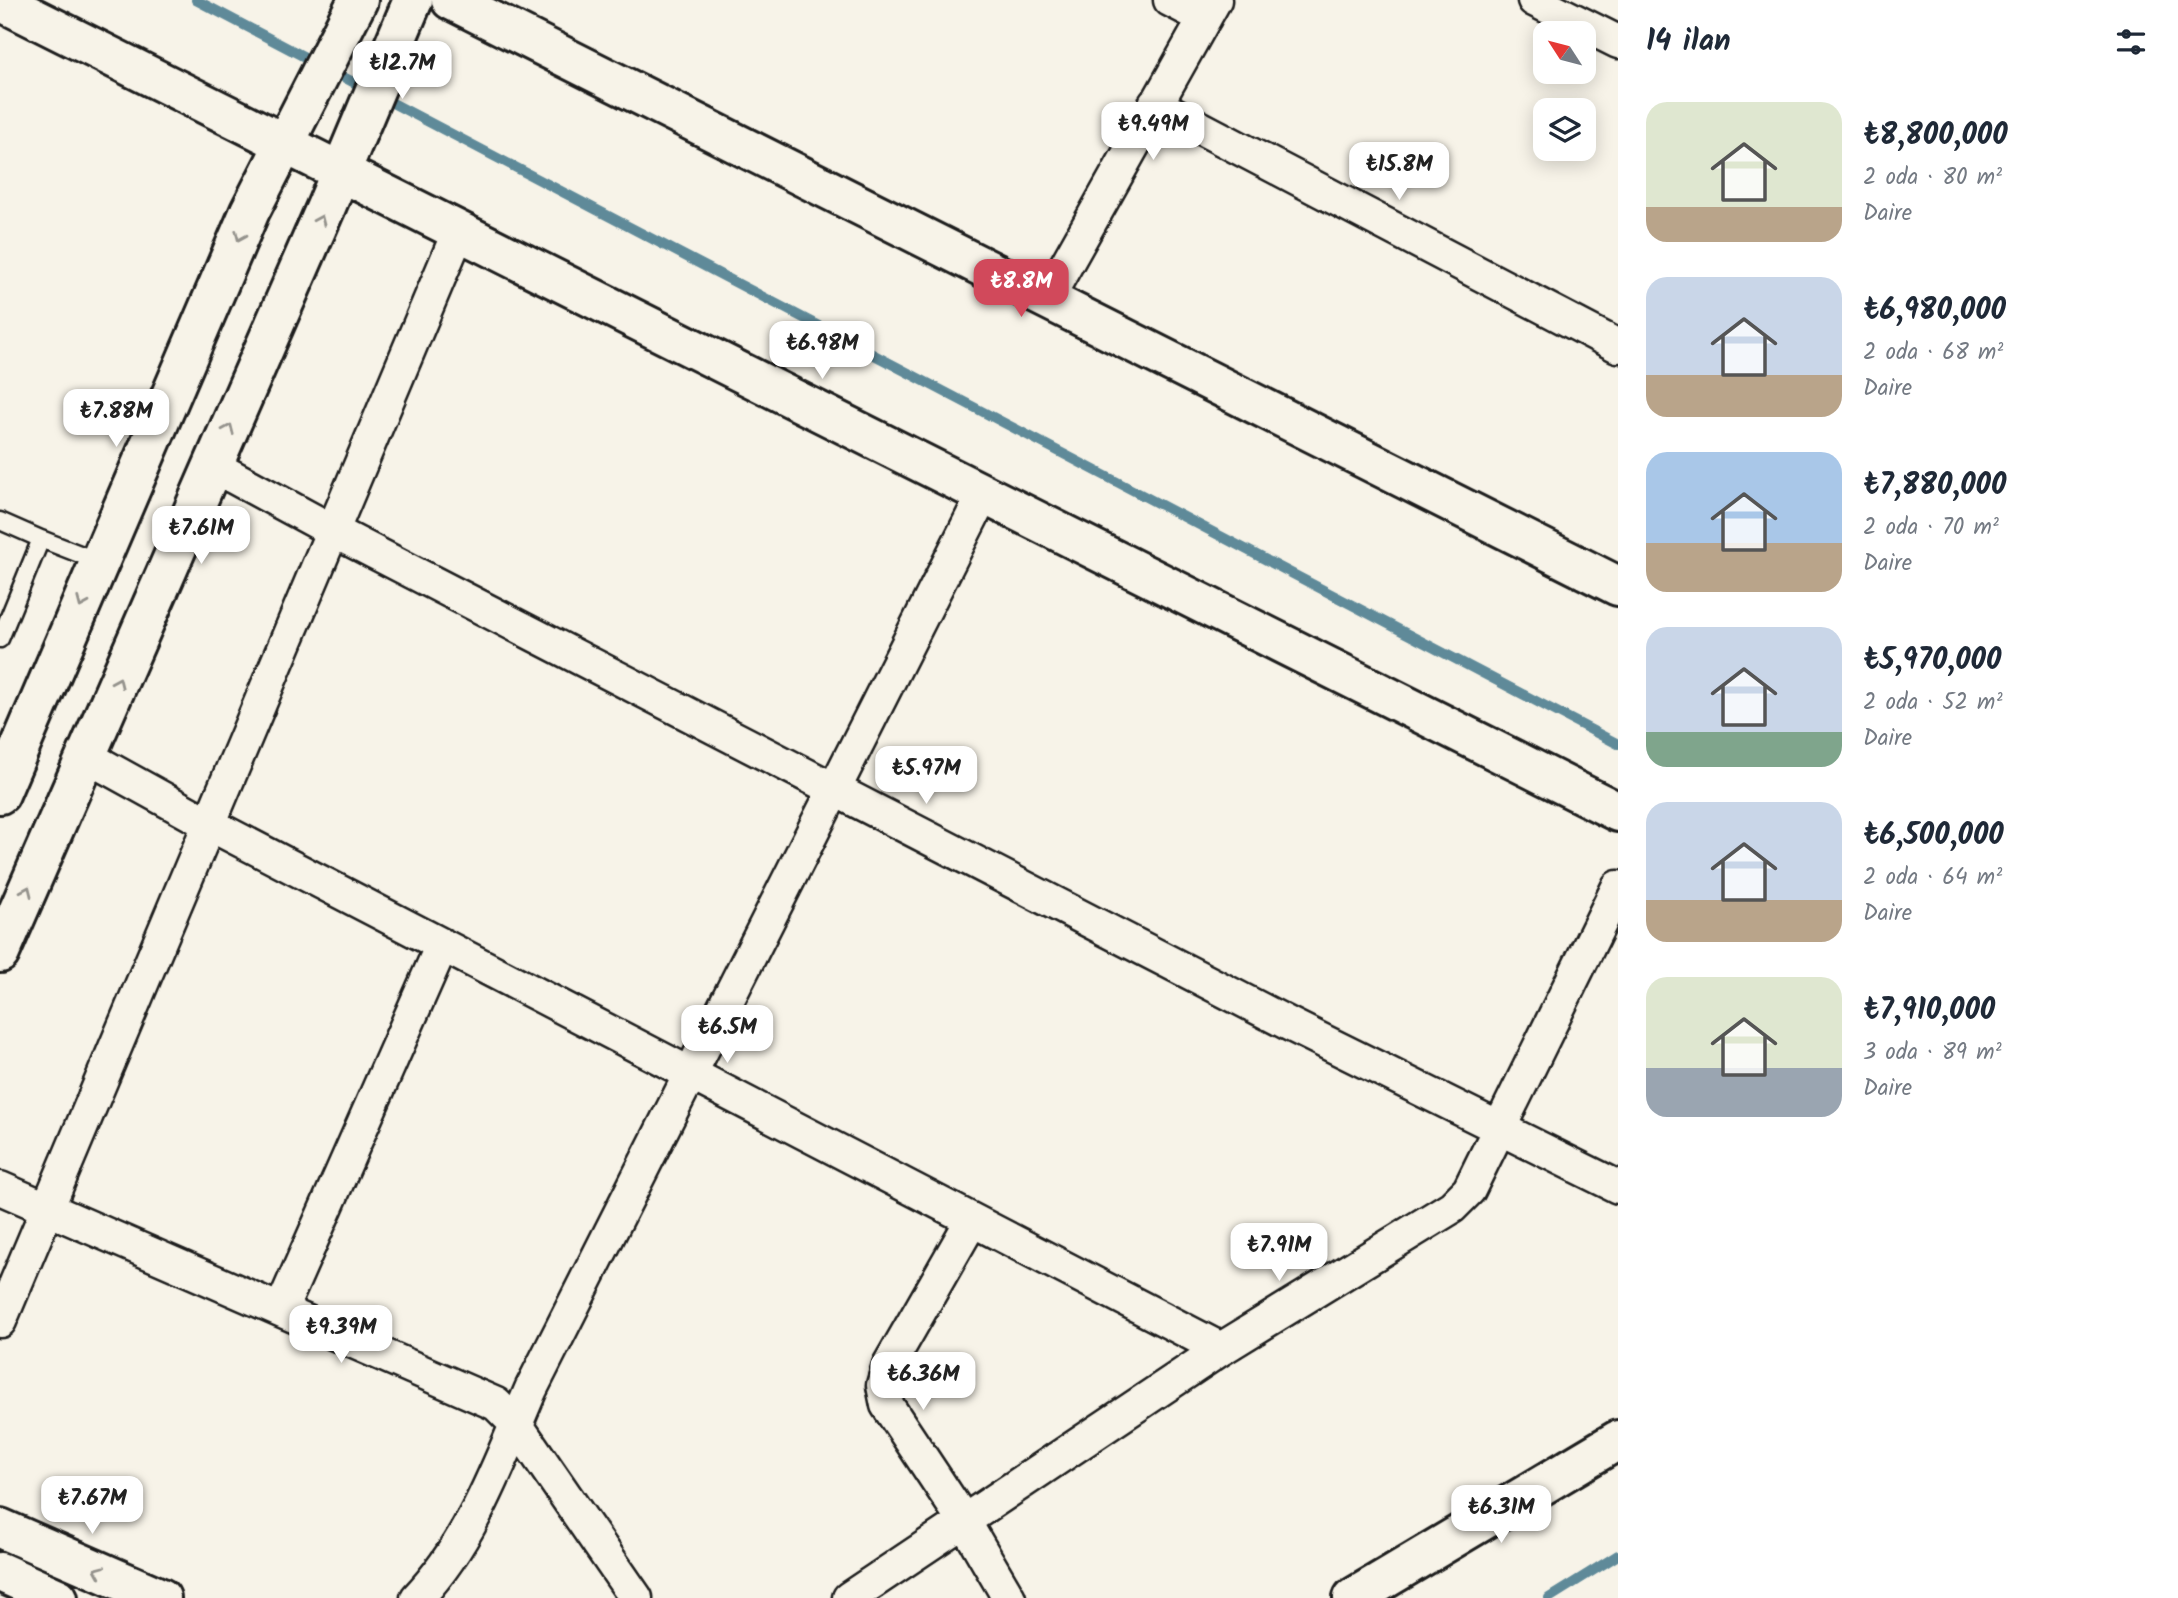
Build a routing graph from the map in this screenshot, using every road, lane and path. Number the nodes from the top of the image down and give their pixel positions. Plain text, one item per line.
1 (358, 0) edge
2 (451, 0) edge
3 (1170, 0) edge
4 (1534, 0) edge
5 (0, 1) edge
6 (1210, 9) edge
7 (408, 11) edge
8 (1618, 42) edge
9 (1156, 104) junction
10 (287, 136) junction
11 (344, 163) junction
12 (458, 233) junction
13 (1047, 299) junction
14 (1618, 346) edge
15 (213, 466) junction
16 (983, 495) junction
17 (0, 521) edge
18 (333, 531) junction
19 (41, 540) junction
20 (100, 562) junction
21 (1618, 586) edge
22 (0, 639) edge
23 (86, 756) junction
24 (834, 788) junction
25 (0, 794) edge
26 (1618, 812) edge
27 (209, 824) junction
28 (1618, 887) edge
29 (442, 945) junction
30 (0, 953) edge
31 (692, 1075) junction
32 (1500, 1128) junction
33 (1618, 1186) edge
34 (0, 1188) edge
35 (47, 1208) junction
36 (972, 1220) junction
37 (281, 1310) junction
38 (0, 1321) edge
39 (1221, 1349) junction
40 (516, 1424) junction
41 (1618, 1440) edge
42 (964, 1521) junction
43 (0, 1528) edge
44 (0, 1572) edge
45 (58, 1598) edge
46 (161, 1598) edge
47 (417, 1598) edge
48 (636, 1598) edge
49 (849, 1598) edge
50 (1009, 1598) edge
51 (1353, 1598) edge

1 - 10 street
2 - 13 street
3 - 6 street
4 - 8 street
5 - 10 street
6 - 9 street
7 - 11 street
9 - 13 street
9 - 14 street
10 - 11 street
10 -> 20 street
11 - 12 street
15 -> 11 street
12 - 16 street
12 - 18 street
13 - 21 street
15 - 18 street
23 -> 15 street
16 - 24 street
16 - 26 street
17 - 19 lane
18 - 24 street
18 - 27 street
19 - 20 lane
19 - 22 lane
20 -> 25 street
23 - 27 street
30 -> 23 street
24 - 31 street
24 - 32 street
27 - 29 street
27 - 35 street
28 - 32 street
29 - 31 street
29 - 37 street
31 - 36 street
31 - 40 street
32 - 33 street
32 - 39 street
34 - 35 street
35 - 37 street
35 - 38 street
36 - 39 street
36 - 42 street
37 - 40 street
39 - 42 street
40 - 47 street
40 - 48 street
41 - 51 street
42 - 49 street
42 - 50 street
46 -> 43 street
44 - 45 street

